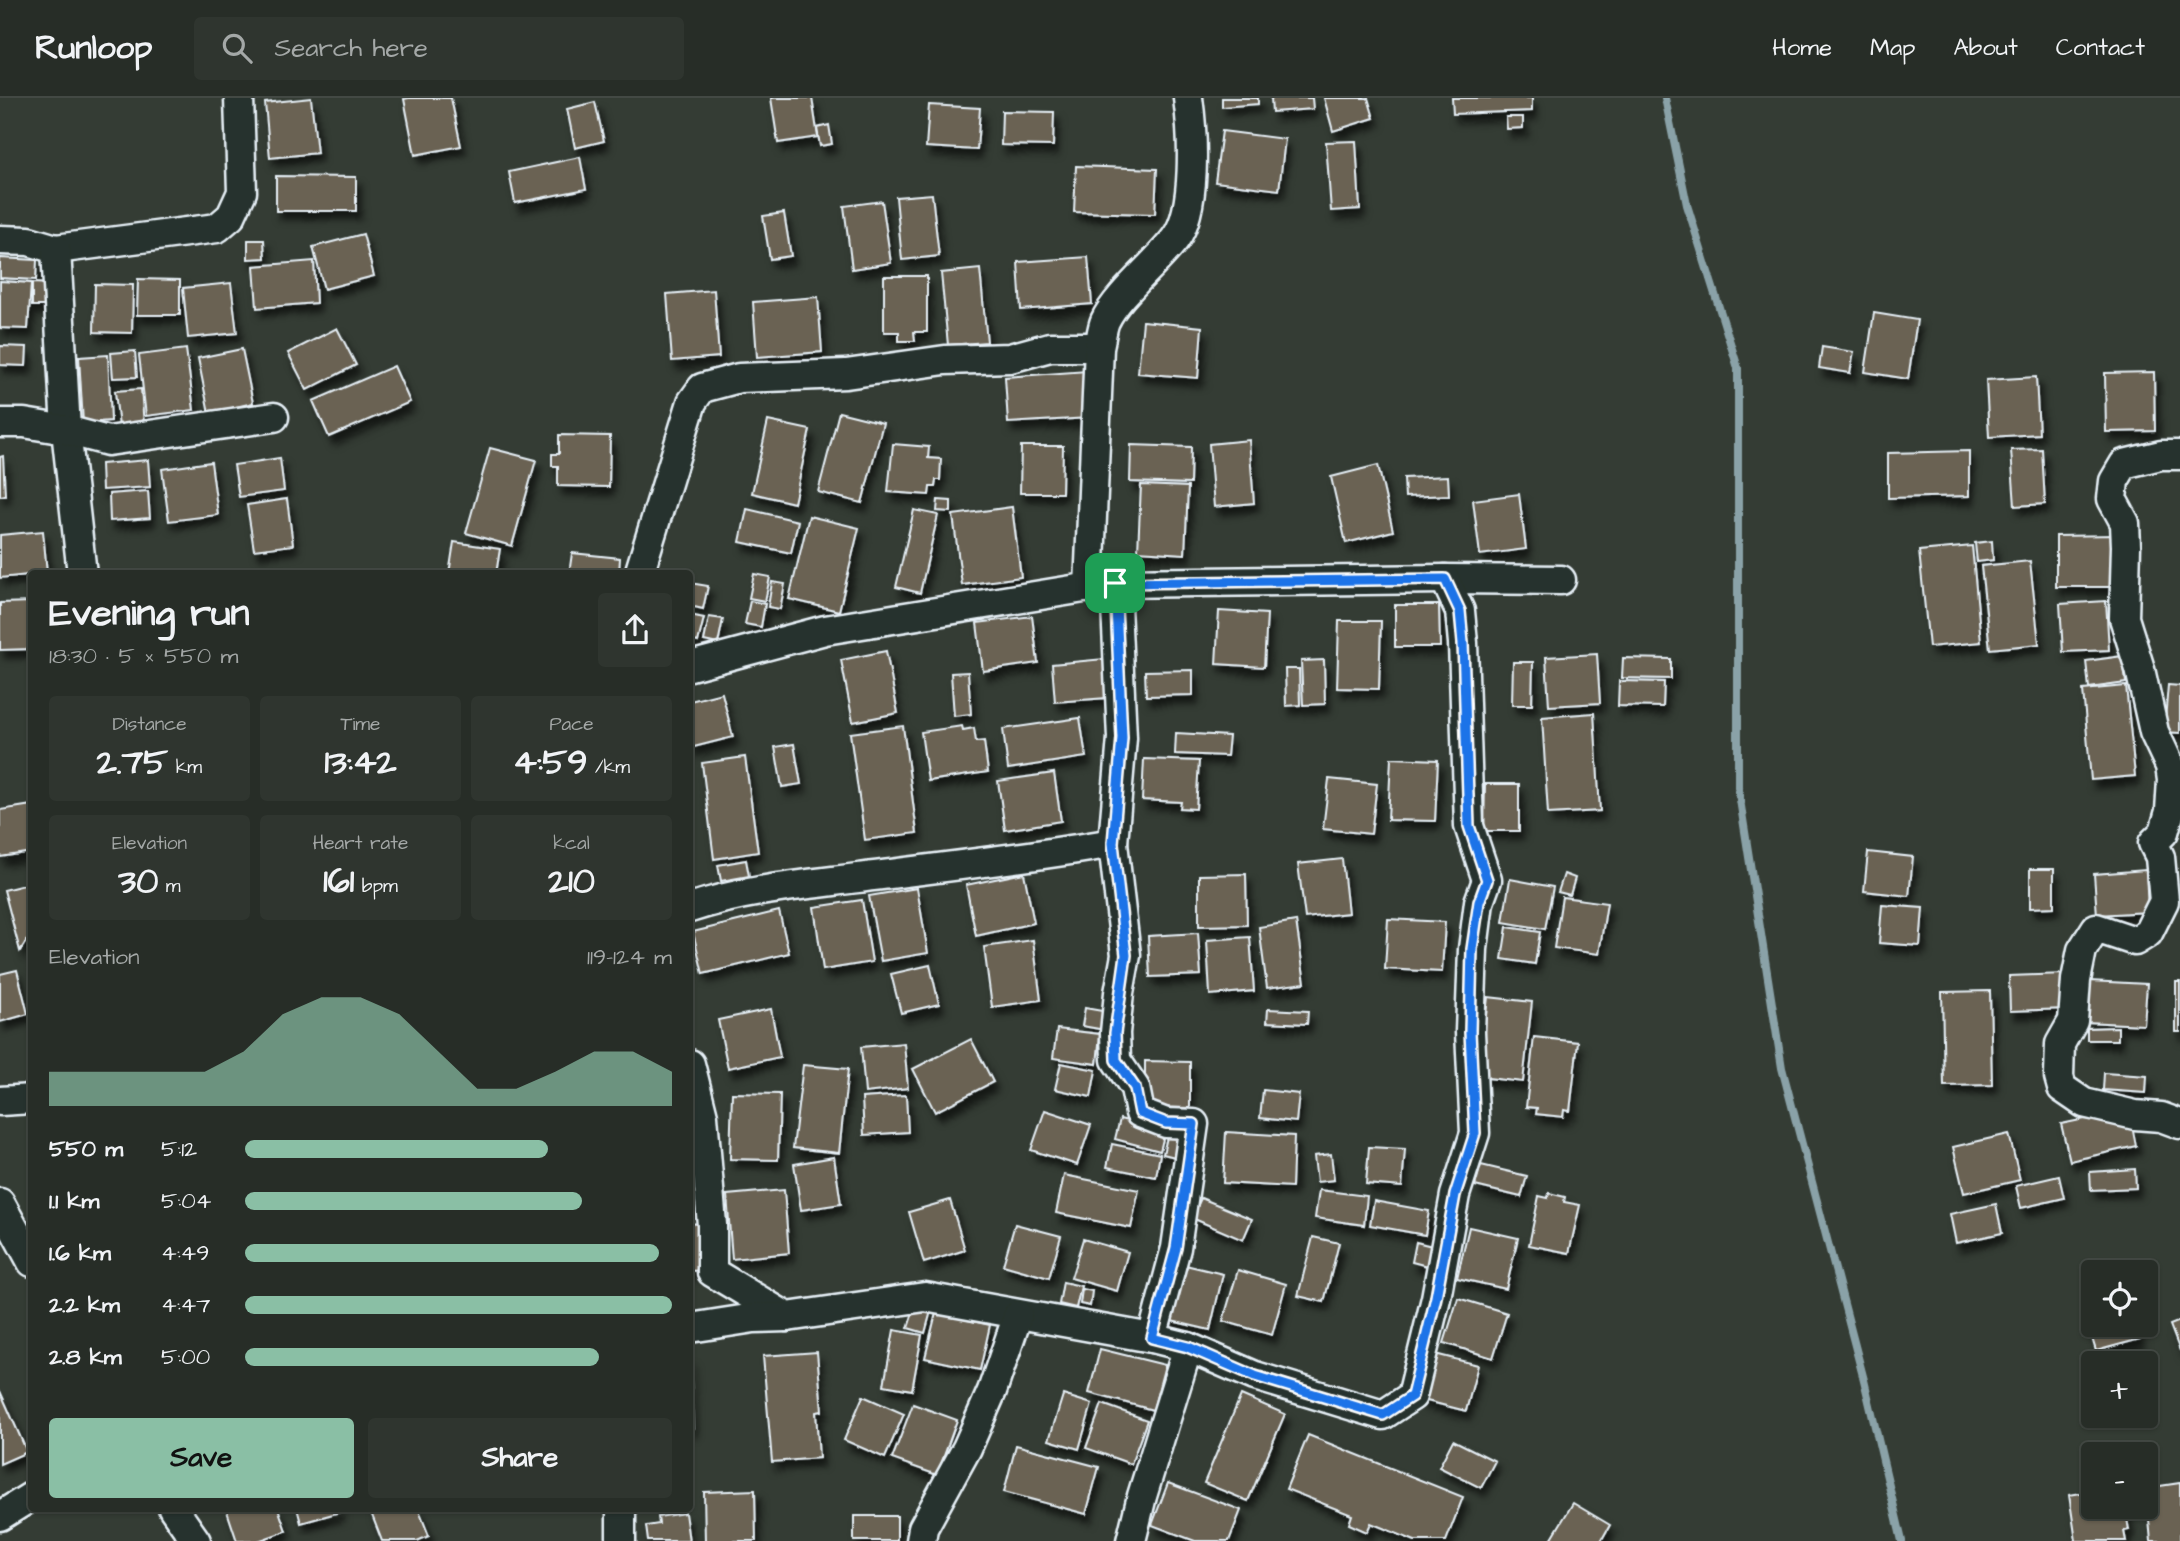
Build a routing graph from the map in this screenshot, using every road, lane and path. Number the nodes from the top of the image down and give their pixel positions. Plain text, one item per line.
1 (239, 98) edge
2 (1188, 98) edge
3 (0, 240) edge
4 (56, 249) junction
5 (1099, 347) junction
6 (274, 417) dead end
7 (0, 423) edge
8 (66, 430) junction
9 (2180, 455) edge
10 (82, 570) edge
11 (640, 570) edge
12 (1445, 579) junction
13 (1561, 580) dead end
14 (1102, 585) junction
15 (693, 665) edge
16 (1113, 843) junction
17 (693, 907) edge
18 (693, 1076) edge
19 (28, 1099) edge
20 (0, 1101) edge
21 (2180, 1124) edge
22 (0, 1203) edge
23 (28, 1255) edge
24 (1018, 1315) junction
25 (787, 1317) junction
26 (693, 1328) edge
27 (1152, 1338) junction
28 (1188, 1347) junction
29 (28, 1498) edge
30 (176, 1512) edge
31 (621, 1512) edge
32 (0, 1516) edge
33 (196, 1541) edge
34 (621, 1541) edge
35 (921, 1541) edge
36 (1131, 1541) edge

1 - 4 street
2 - 5 street
3 - 4 street
4 - 8 street
5 - 11 street
5 - 14 street
6 - 8 street
7 - 8 street
8 - 10 street
9 - 21 street
12 - 13 street
12 - 14 street
12 - 28 street
14 - 15 street
14 - 16 street
16 - 17 street
16 - 27 street
18 - 25 street
19 - 20 street
22 - 23 street
24 - 25 street
24 - 27 street
24 - 35 street
25 - 26 street
27 - 28 street
28 - 36 street
29 - 32 street
30 - 33 street
31 - 34 street

